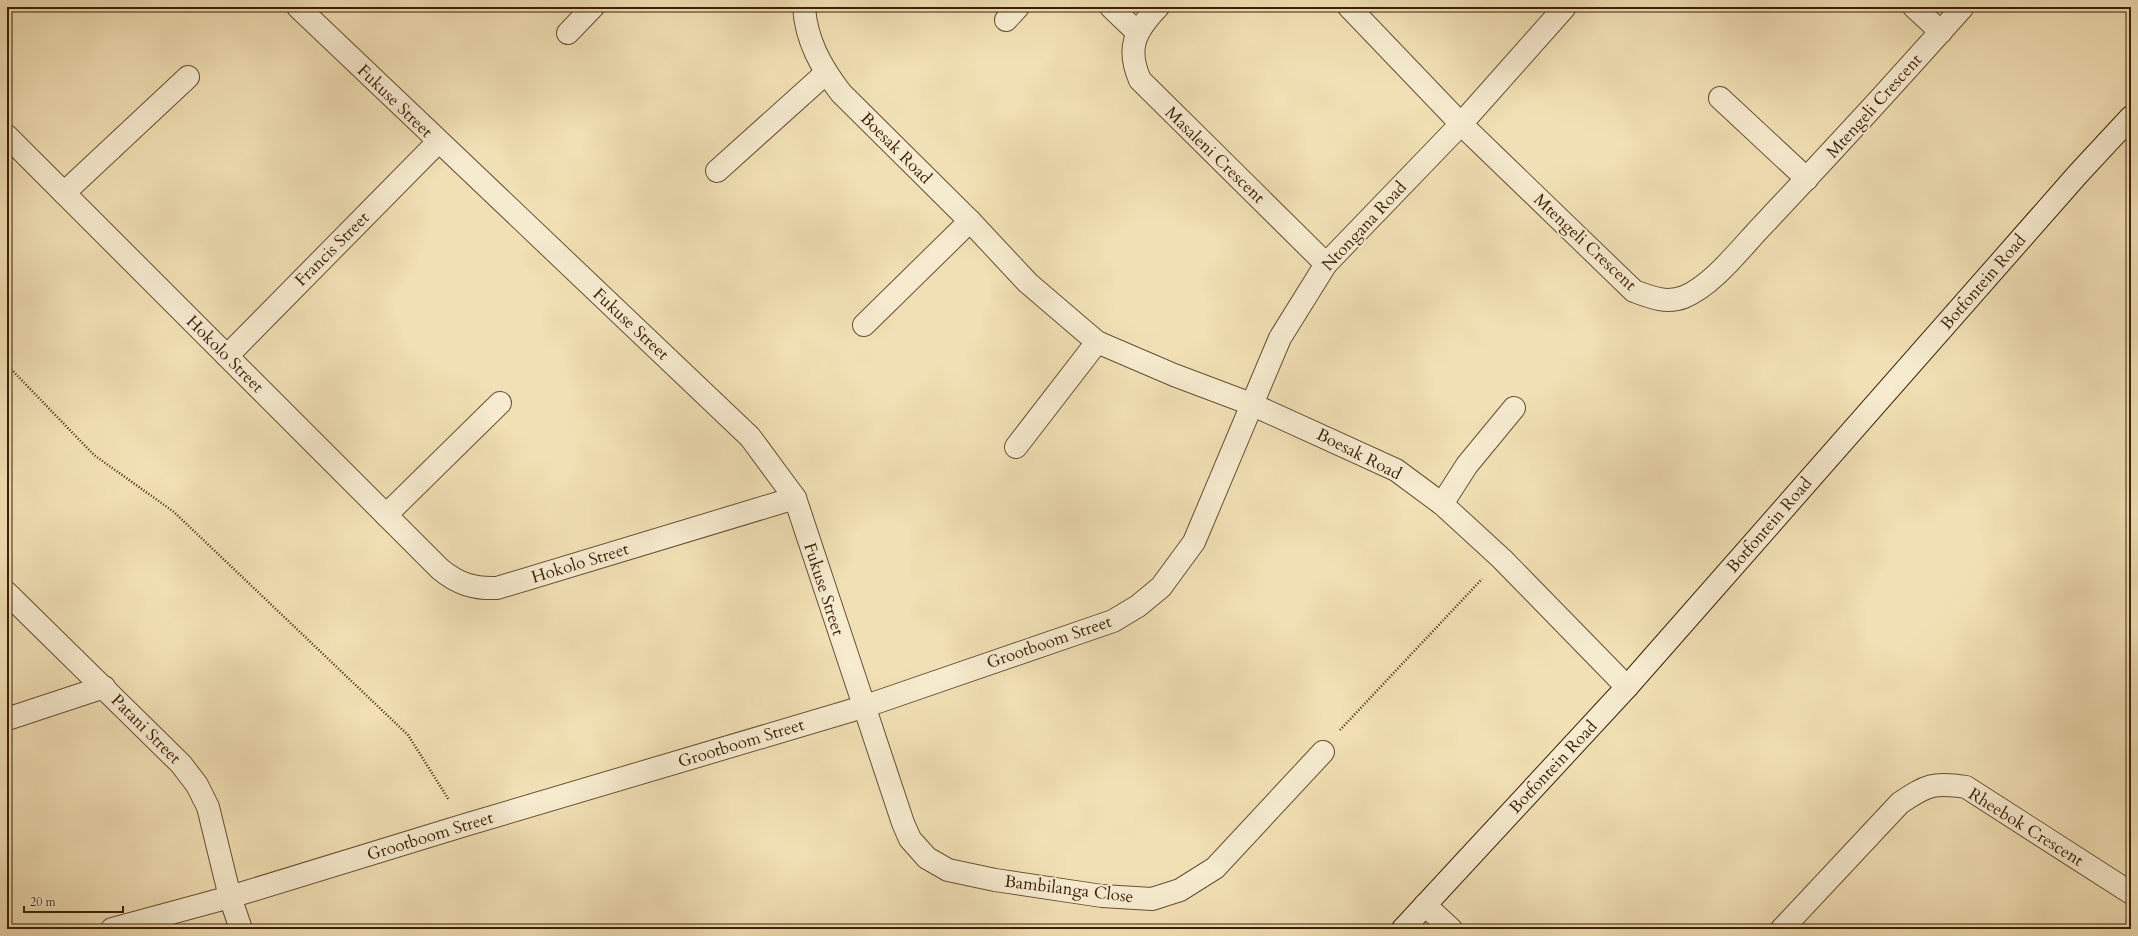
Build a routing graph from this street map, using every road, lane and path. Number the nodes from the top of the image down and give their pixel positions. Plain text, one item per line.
1 (298, 7) edge
2 (593, 7) edge
3 (804, 7) edge
4 (1111, 7) edge
5 (1158, 7) edge
6 (1349, 7) edge
7 (1565, 7) edge
8 (1914, 7) edge
9 (1963, 7) edge
10 (1137, 32) junction
11 (1941, 32) junction
12 (568, 33) dead end
13 (826, 73) junction
14 (188, 77) dead end
15 (1720, 98) dead end
16 (2131, 117) edge
17 (1461, 124) junction
18 (7, 136) edge
19 (438, 142) junction
20 (717, 171) dead end
21 (1807, 179) junction
22 (64, 193) junction
23 (970, 221) junction
24 (1326, 264) junction
25 (864, 325) dead end
26 (1097, 342) junction
27 (226, 356) junction
28 (7, 365) edge
29 (500, 403) dead end
30 (1251, 404) junction
31 (1514, 408) dead end
32 (1016, 447) dead end
33 (795, 498) junction
34 (1442, 504) junction
35 (386, 516) junction
36 (1502, 559) junction
37 (7, 593) edge
38 (104, 687) junction
39 (1627, 688) junction
40 (862, 707) junction
41 (7, 719) edge
42 (1323, 752) joint
43 (465, 825) junction
44 (2131, 893) edge
45 (230, 897) junction
46 (1425, 906) junction
47 (112, 929) edge
48 (240, 929) edge
49 (1403, 929) edge
50 (1452, 929) edge
51 (1782, 929) edge

1 - 19 street, Fukuse Street
2 - 12 street
3 - 13 street, Boesak Road
4 - 10 street
5 - 10 street, Masaleni Crescent
6 - 17 street
7 - 17 street, Ntongana Road
8 - 11 street
9 - 11 street, Mtengeli Crescent
10 - 24 street, Masaleni Crescent
11 - 21 street, Mtengeli Crescent
13 - 20 street
13 - 23 street, Boesak Road
14 - 22 street
15 - 21 street
16 - 39 street, Botfontein Road
17 - 21 street, Mtengeli Crescent
17 - 24 street, Ntongana Road
18 - 22 street, Hokolo Street
19 - 27 street, Francis Street
19 - 33 street, Fukuse Street
22 - 27 street, Hokolo Street
23 - 25 street
23 - 26 street, Boesak Road
24 - 30 street, Ntongana Road
26 - 30 street, Boesak Road
26 - 32 street
27 - 35 street, Hokolo Street
28 - 43 path
29 - 35 street
30 - 34 street, Boesak Road
30 - 40 street, Grootboom Street
31 - 34 street
33 - 35 street, Hokolo Street
33 - 40 street, Fukuse Street
34 - 36 street, Boesak Road
36 - 39 street, Boesak Road
36 - 42 path
37 - 38 street, Patani Street
38 - 41 street
38 - 45 street, Patani Street
39 - 46 street, Botfontein Road
40 - 42 street, Bambilanga Close
40 - 43 street, Grootboom Street
43 - 45 street, Grootboom Street
44 - 51 street, Rheebok Crescent
45 - 47 street, Grootboom Street
45 - 48 street, Patani Street
46 - 49 street, Botfontein Road
46 - 50 street

